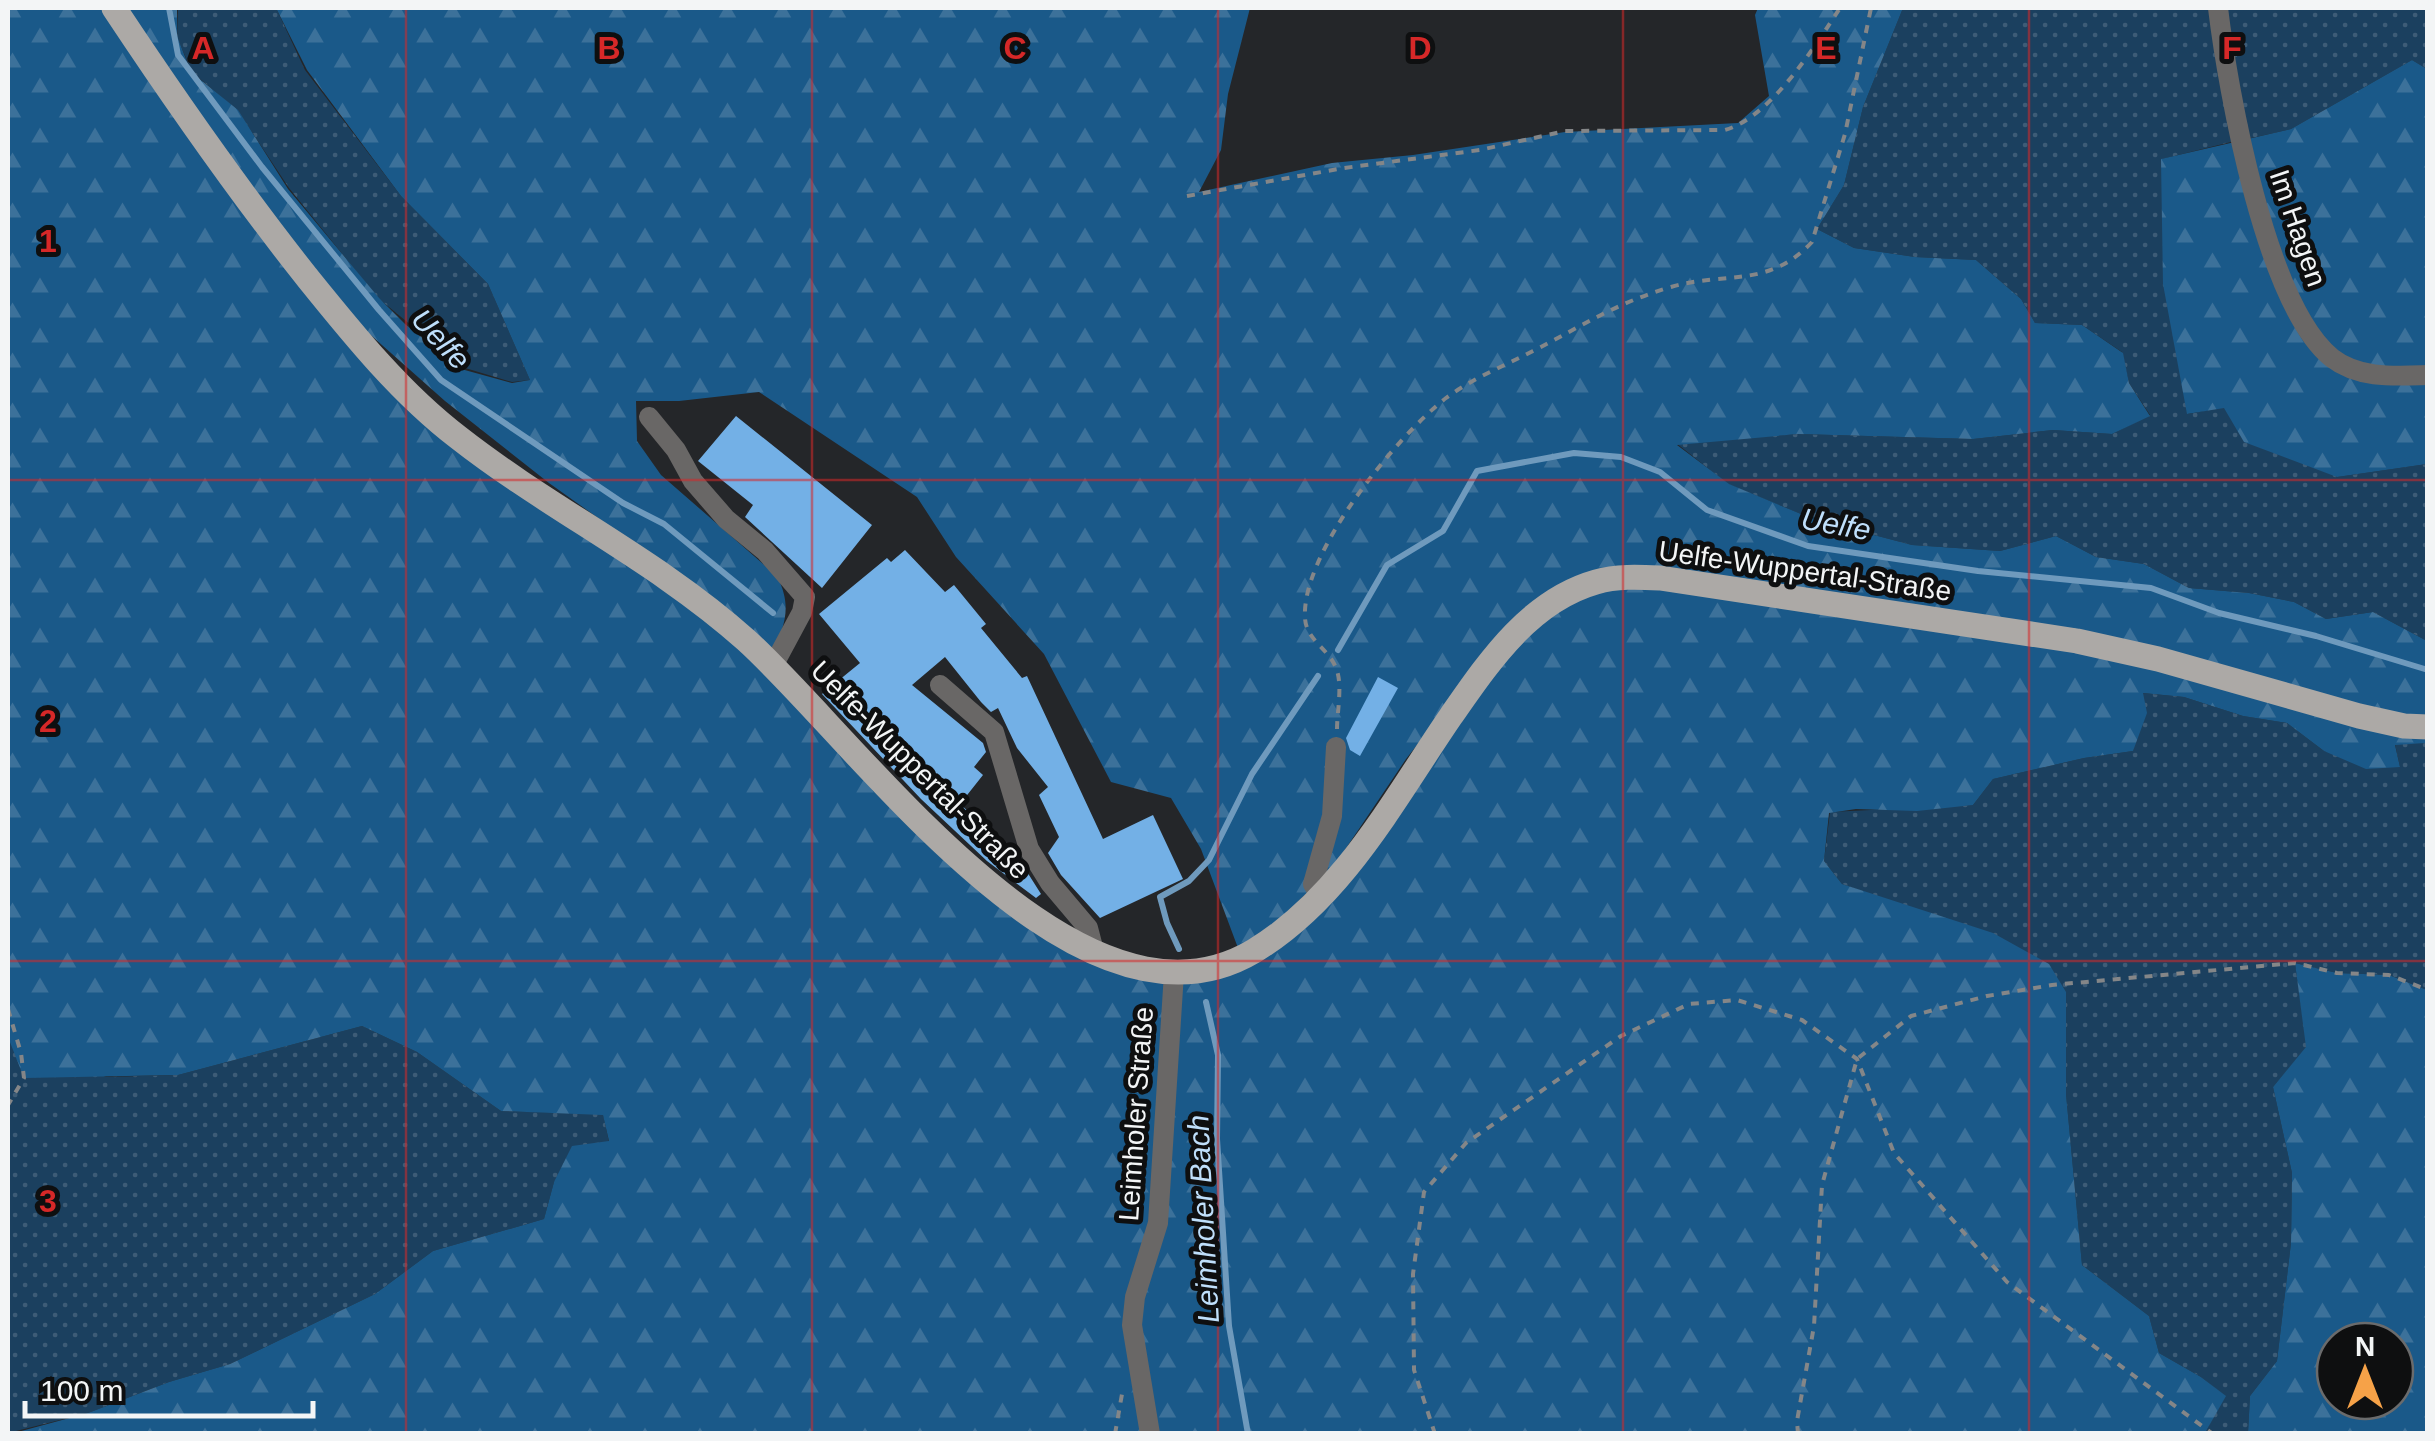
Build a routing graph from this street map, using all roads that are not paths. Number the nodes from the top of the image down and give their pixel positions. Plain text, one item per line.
1 (114, 8) edge
2 (2218, 8) edge
3 (2428, 375) edge
4 (650, 418) dead end
5 (773, 666) junction
6 (940, 685) dead end
7 (2428, 727) edge
8 (1336, 747) road end
9 (1321, 897) junction
10 (1095, 954) junction
11 (1174, 973) junction
12 (1150, 1434) edge

1 - 5 main road, Uelfe-Wuppertal-Straße
2 - 3 street, Im Hagen
4 - 5 street
5 - 10 main road, Uelfe-Wuppertal-Straße
6 - 10 street
7 - 9 main road, Uelfe-Wuppertal-Straße
8 - 9 street
9 - 11 main road, Uelfe-Wuppertal-Straße
10 - 11 main road, Uelfe-Wuppertal-Straße
11 - 12 street, Leimholer Straße

